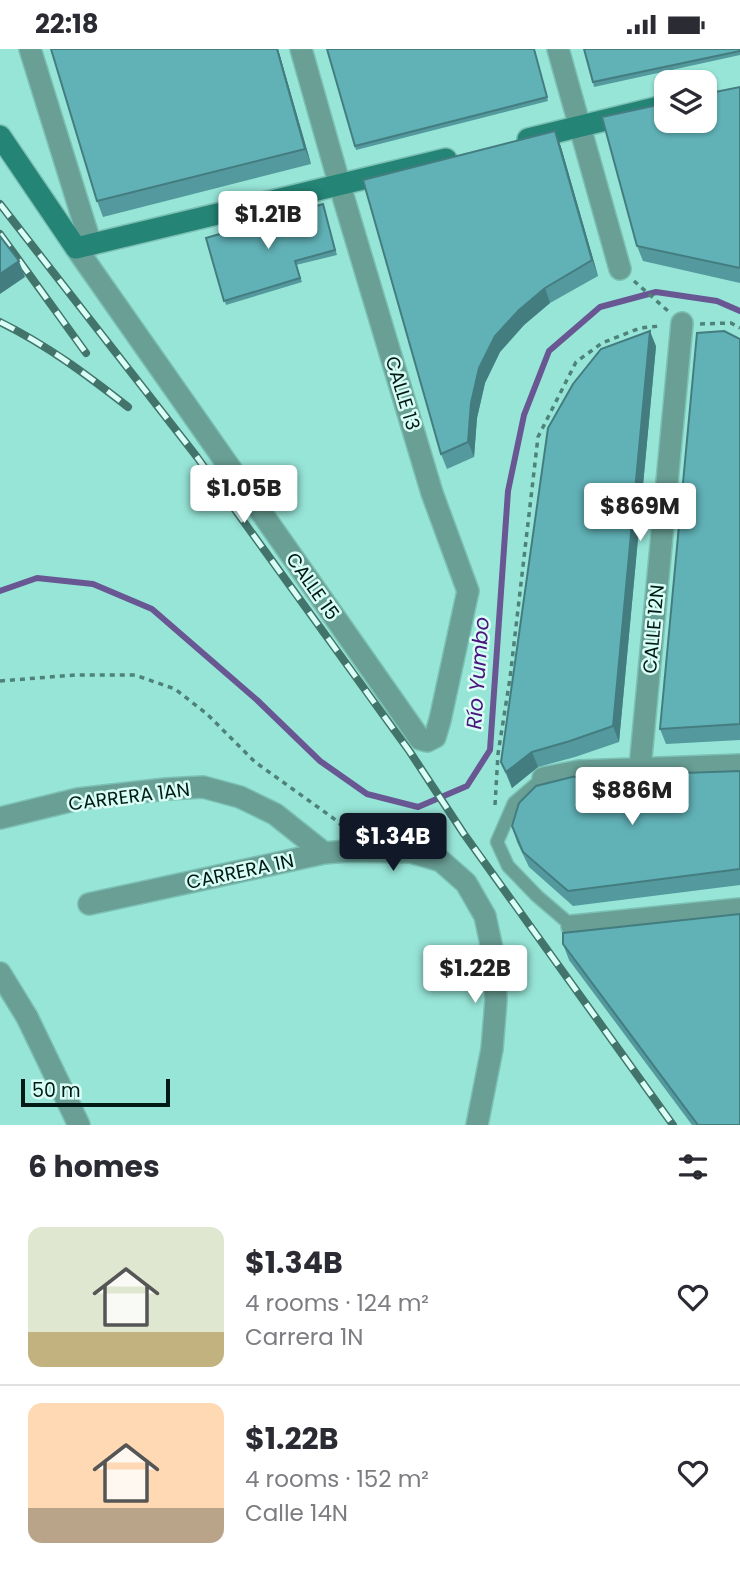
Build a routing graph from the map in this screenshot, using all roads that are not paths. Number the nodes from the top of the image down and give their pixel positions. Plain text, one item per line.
1 (30, 49) edge
2 (301, 49) edge
3 (558, 49) edge
4 (654, 108) edge
5 (579, 126) junction
6 (0, 136) edge
7 (513, 143) edge
8 (460, 156) edge
9 (340, 186) junction
10 (84, 247) junction
11 (620, 269) road end
12 (682, 323) road end
13 (435, 737) joint
14 (740, 765) edge
15 (640, 768) junction
16 (543, 778) joint
17 (0, 818) edge
18 (324, 853) junction
19 (89, 904) dead end
20 (740, 909) edge
21 (572, 926) joint
22 (0, 973) edge
23 (79, 1125) edge
24 (477, 1125) edge

1 - 10 street
2 - 9 street, CALLE 13
3 - 5 street
4 - 5 street
5 - 7 street
5 - 11 street
6 - 10 street, CALLE 15
8 - 9 street
9 - 10 street
9 - 13 street, CALLE 13
10 - 13 street, CALLE 15
12 - 15 street, CALLE 12N
14 - 15 street
15 - 16 street
16 - 21 lane
17 - 18 street, CARRERA 1AN
18 - 19 street, CARRERA 1N
18 - 24 street, CARRERA 1N
20 - 21 street
22 - 23 street

